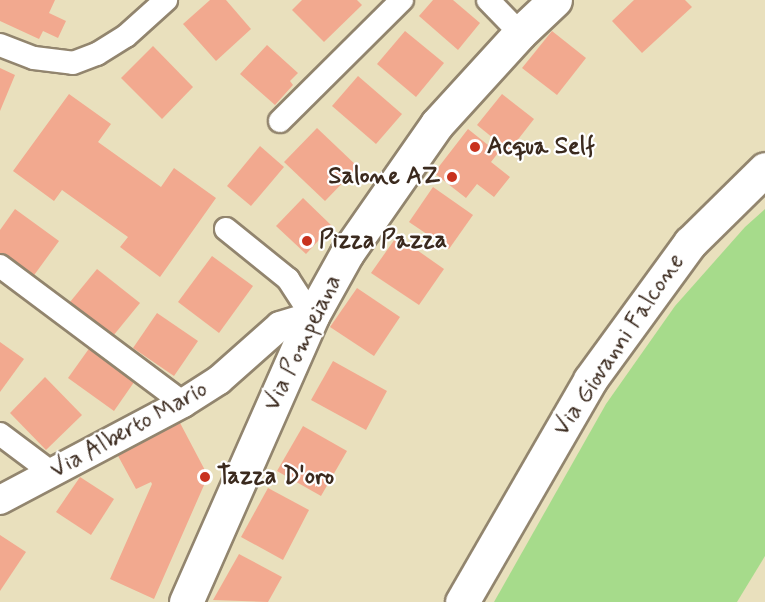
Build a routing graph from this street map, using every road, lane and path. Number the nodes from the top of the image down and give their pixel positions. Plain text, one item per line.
1 (166, 0) edge
2 (402, 0) edge
3 (488, 0) edge
4 (555, 0) edge
5 (520, 33) junction
6 (0, 45) edge
7 (280, 121) dead end
8 (765, 169) edge
9 (226, 229) dead end
10 (0, 266) edge
11 (312, 316) junction
12 (183, 403) junction
13 (0, 434) edge
14 (52, 473) junction
15 (0, 500) edge
16 (186, 602) edge
17 (462, 602) edge

1 - 6 street
2 - 7 street
3 - 5 street
4 - 5 main road, Via Pompeiana
5 - 11 main road, Via Pompeiana
8 - 17 main road, Via Giovanni Falcone
9 - 11 street
10 - 12 street
11 - 12 street, Via Alberto Mario
11 - 16 main road, Via Pompeiana
12 - 14 street, Via Alberto Mario
13 - 14 street
14 - 15 street, Via Alberto Mario

